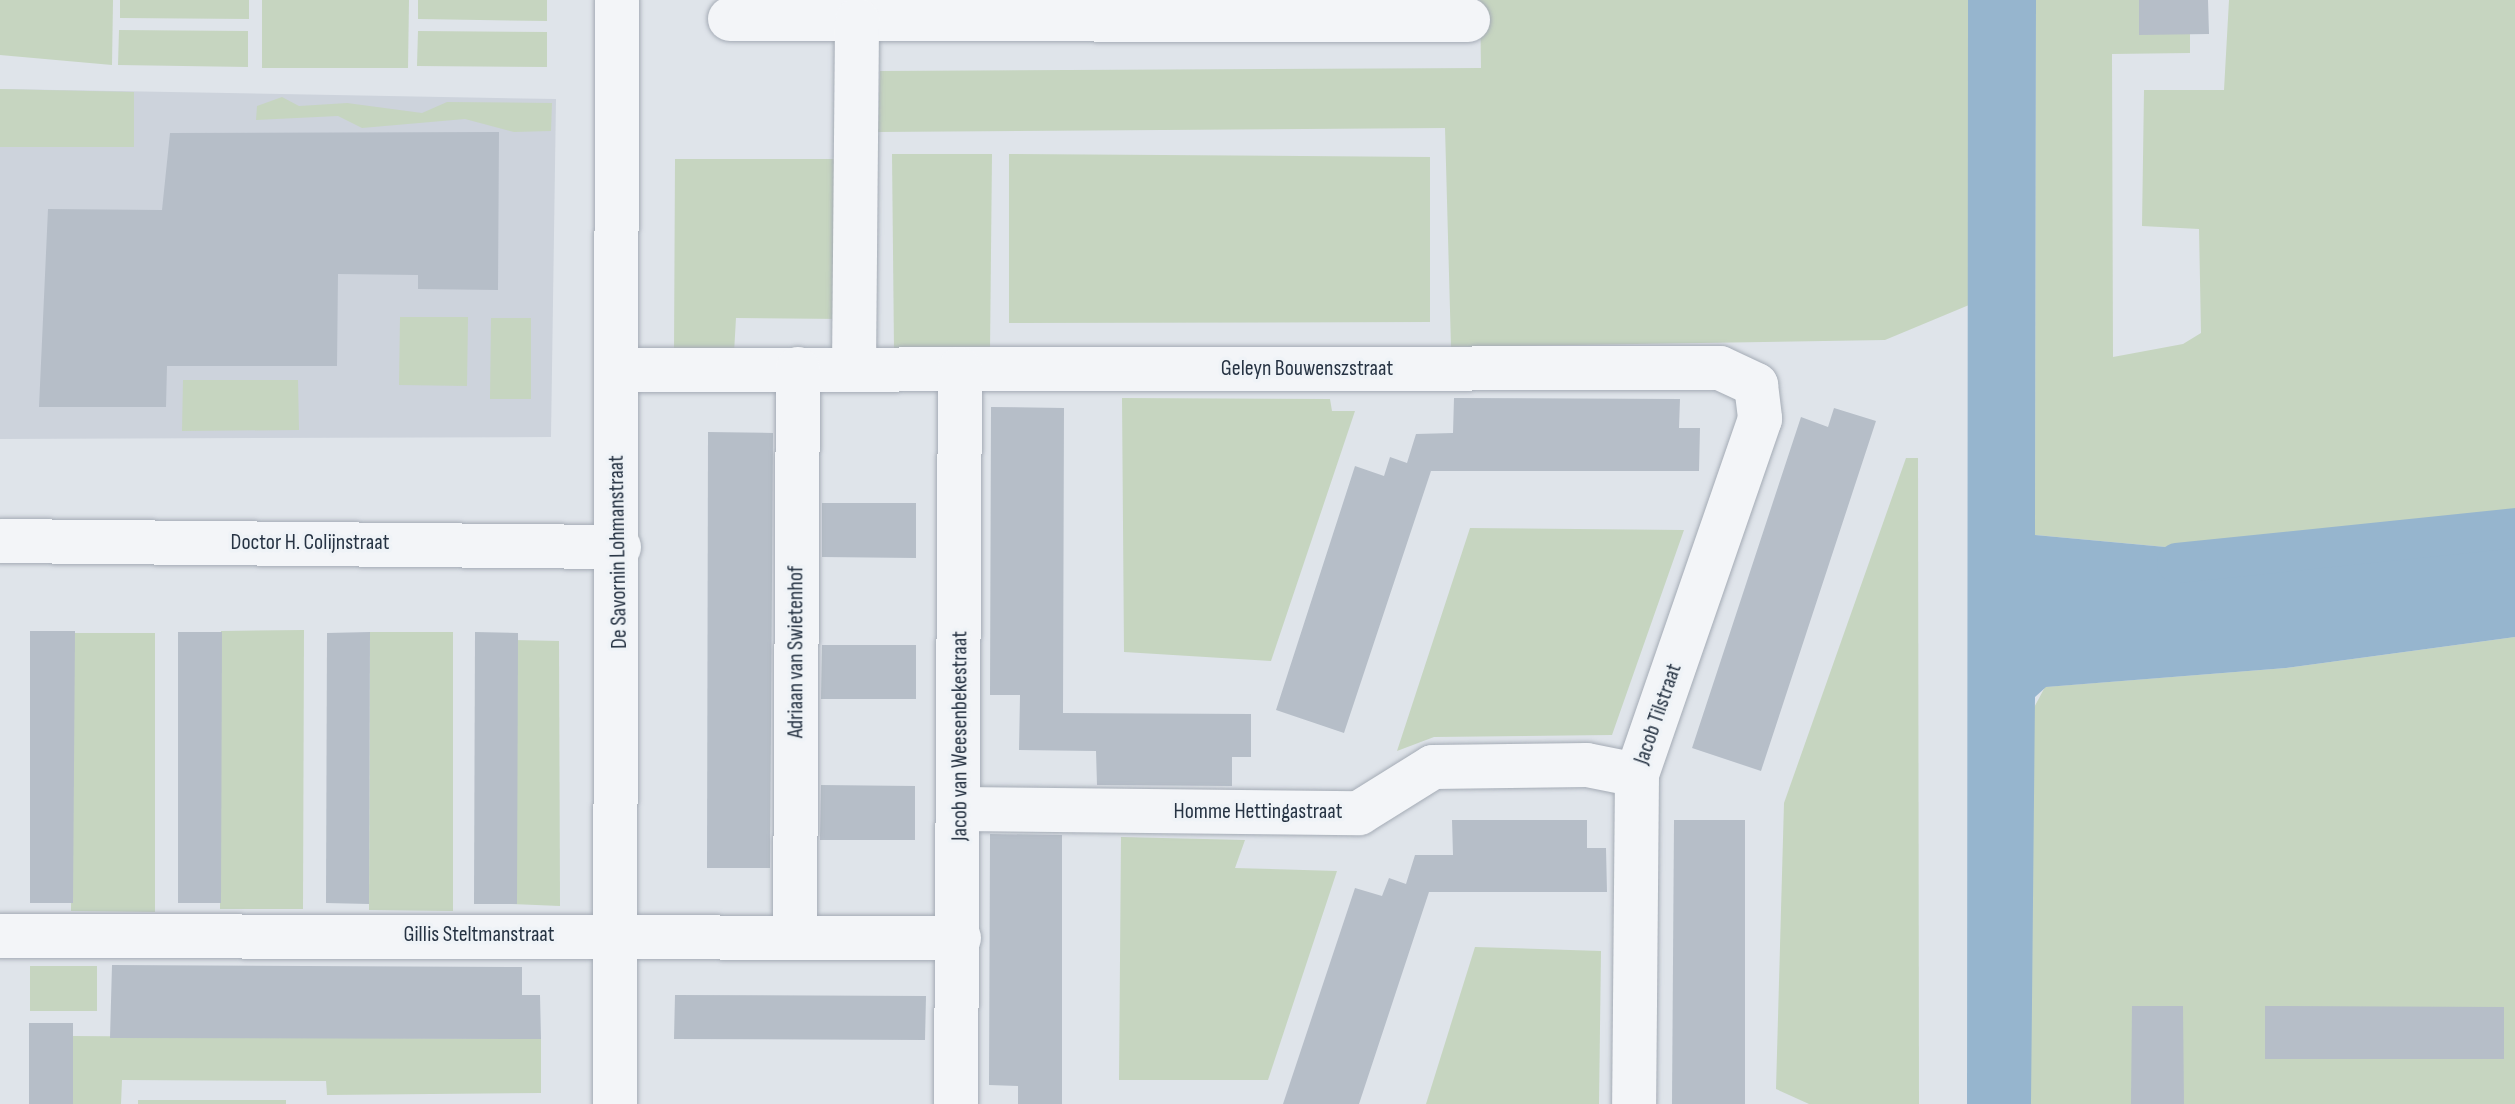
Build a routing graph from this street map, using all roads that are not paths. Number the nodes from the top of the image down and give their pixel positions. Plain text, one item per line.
1 (617, 0) edge
2 (730, 19) dead end
3 (857, 20) junction
4 (1468, 20) dead end
5 (798, 369) junction
6 (854, 369) junction
7 (960, 369) junction
8 (616, 370) junction
9 (1756, 385) joint
10 (0, 541) edge
11 (619, 547) junction
12 (1637, 775) junction
13 (961, 809) junction
14 (615, 932) junction
15 (795, 935) junction
16 (0, 936) edge
17 (959, 938) junction
18 (615, 1104) edge
19 (956, 1104) edge
20 (1634, 1104) edge

1 - 8 street, De Savornin Lohmanstraat
2 - 3 street
3 - 4 street
3 - 6 street
5 - 6 street, Geleyn Bouwenszstraat
5 - 8 street, Geleyn Bouwenszstraat
5 - 15 street, Adriaan van Swietenhof
6 - 7 street, Geleyn Bouwenszstraat
7 - 9 street, Geleyn Bouwenszstraat
7 - 13 street, Jacob van Weesenbekestraat
8 - 11 street, De Savornin Lohmanstraat
9 - 12 street, Jacob Tilstraat
10 - 11 street, Doctor H. Colijnstraat
11 - 14 street, De Savornin Lohmanstraat
12 - 13 street, Homme Hettingastraat
12 - 20 street, Jacob Tilstraat
13 - 17 street, Jacob van Weesenbekestraat
14 - 15 street, Gillis Steltmanstraat
14 - 16 street, Gillis Steltmanstraat
14 - 18 street, De Savornin Lohmanstraat
15 - 17 street, Gillis Steltmanstraat
17 - 19 street, Jacob van Weesenbekestraat

